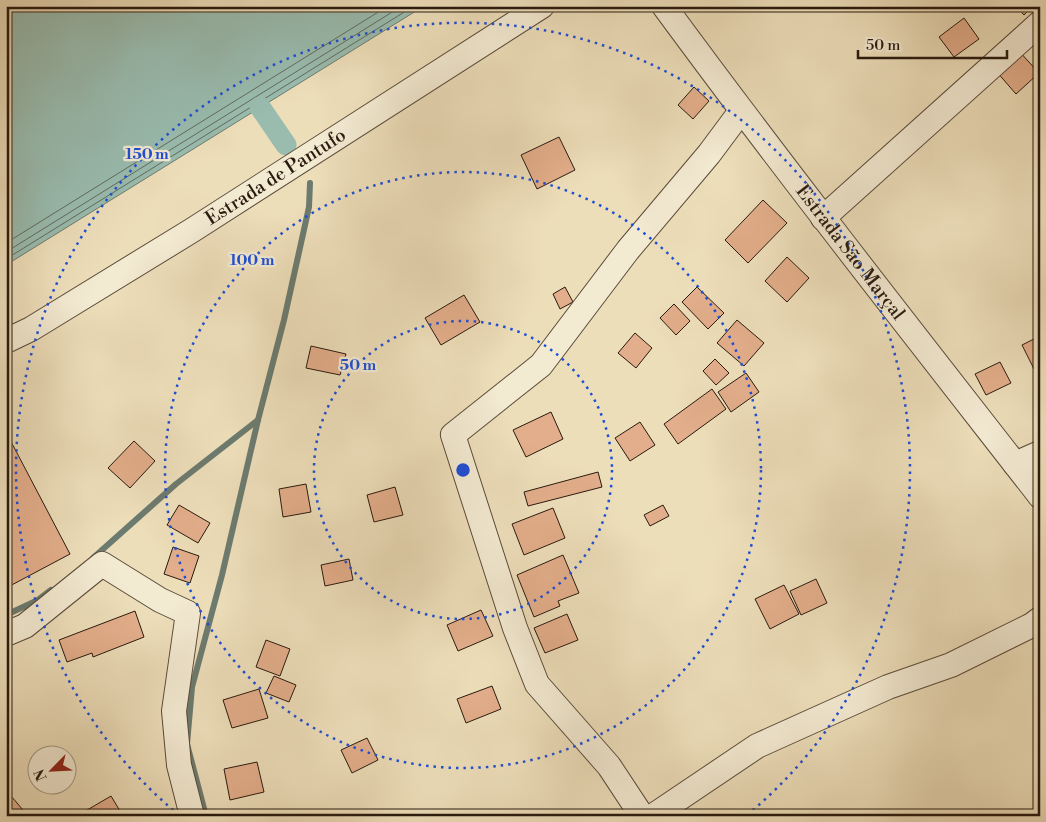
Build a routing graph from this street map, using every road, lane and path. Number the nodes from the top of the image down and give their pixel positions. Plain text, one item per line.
1 (542, 6) edge
2 (664, 6) edge
3 (1040, 23) edge
4 (741, 111) junction
5 (823, 218) junction
6 (6, 341) edge
7 (1040, 453) edge
8 (1015, 464) junction
9 (1040, 496) edge
10 (1040, 619) edge
11 (6, 634) edge
12 (192, 816) edge
13 (642, 816) edge
14 (653, 816) edge

1 - 6 street, Estrada de Pantufo
2 - 4 street, Estrada São Marçal
3 - 5 street
4 - 5 street, Estrada São Marçal
4 - 13 street
5 - 8 street, Estrada São Marçal
7 - 8 street
8 - 9 street, Estrada São Marçal
10 - 14 street
11 - 12 street

